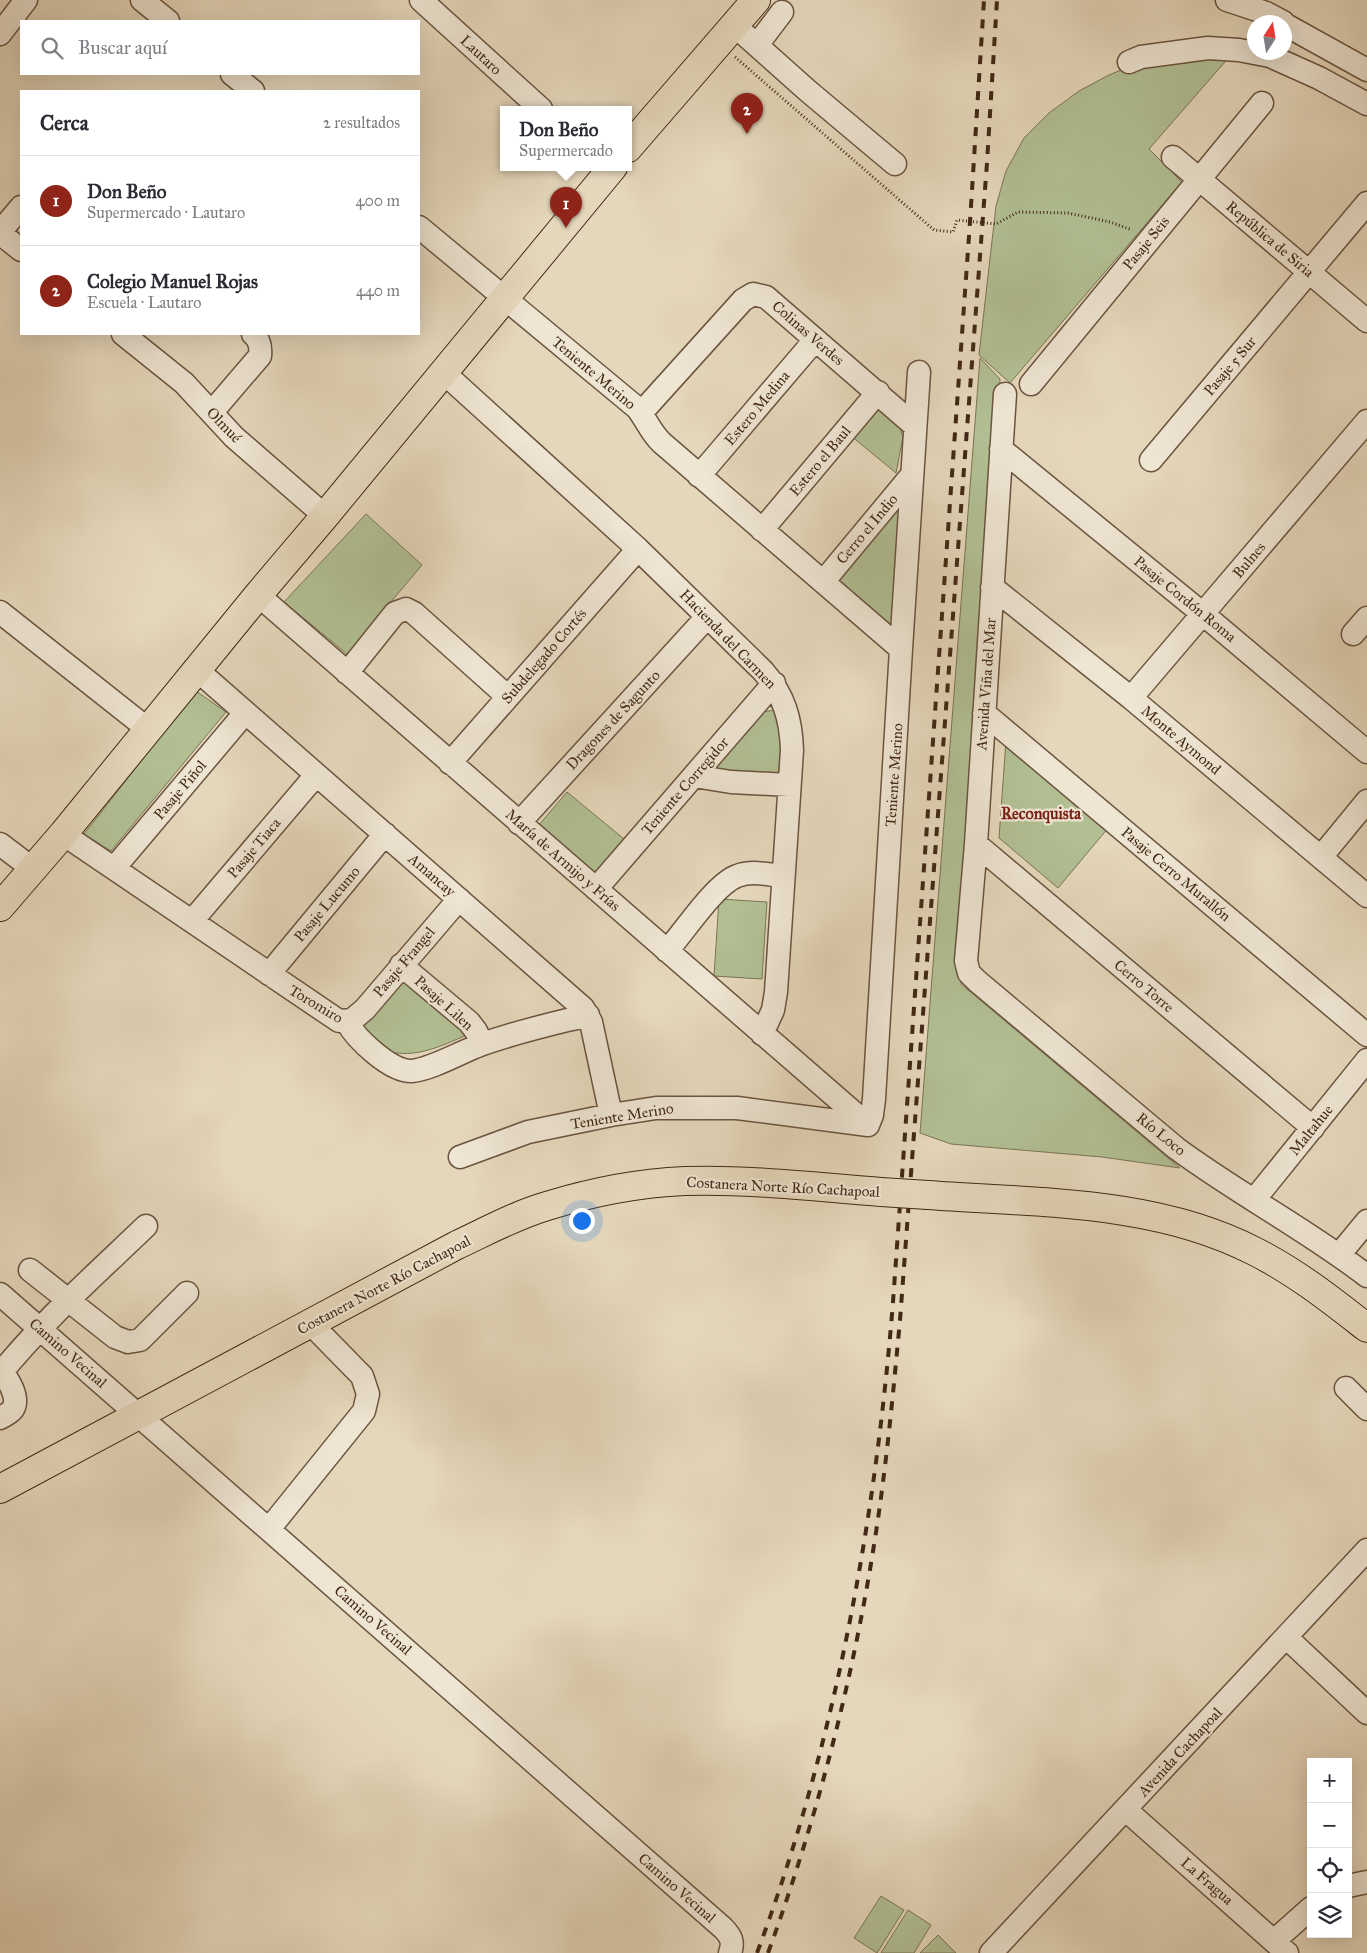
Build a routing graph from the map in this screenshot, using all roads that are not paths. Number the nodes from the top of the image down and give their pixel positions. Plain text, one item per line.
1 (26, 0) edge
2 (142, 0) edge
3 (422, 0) edge
4 (756, 0) edge
5 (1227, 0) edge
6 (782, 12) dead end
7 (1274, 15) edge
8 (167, 20) edge
9 (1292, 26) edge
10 (0, 34) edge
11 (727, 34) junction
12 (757, 45) junction
13 (1129, 62) dead end
14 (1367, 70) edge
15 (233, 75) edge
16 (253, 90) edge
17 (1262, 103) dead end
18 (1367, 104) edge
19 (538, 106) edge
20 (632, 143) edge
21 (1173, 157) dead end
22 (895, 164) dead end
23 (606, 171) edge
24 (1199, 179) junction
25 (1367, 203) edge
26 (20, 208) edge
27 (420, 228) edge
28 (0, 232) edge
29 (20, 249) edge
30 (1310, 272) junction
31 (504, 298) junction
32 (1367, 321) edge
33 (124, 335) edge
34 (254, 335) edge
35 (815, 340) junction
36 (443, 372) junction
37 (919, 372) dead end
38 (1031, 384) dead end
39 (878, 392) junction
40 (1005, 394) dead end
41 (212, 412) junction
42 (641, 414) junction
43 (1367, 422) edge
44 (915, 426) junction
45 (1001, 449) junction
46 (1151, 460) dead end
47 (699, 476) junction
48 (911, 476) junction
49 (325, 516) junction
50 (762, 530) junction
51 (638, 549) junction
52 (823, 582) junction
53 (992, 587) junction
54 (258, 595) junction
55 (0, 612) edge
56 (1203, 614) junction
57 (707, 617) junction
58 (901, 649) junction
59 (197, 670) junction
60 (347, 673) junction
61 (774, 683) junction
62 (508, 697) junction
63 (1132, 698) junction
64 (245, 713) junction
65 (984, 713) junction
66 (149, 730) junction
67 (1367, 752) edge
68 (450, 763) junction
69 (316, 775) junction
70 (694, 776) junction
71 (789, 786) junction
72 (1367, 801) edge
73 (519, 823) junction
74 (63, 834) junction
75 (384, 834) junction
76 (0, 844) edge
77 (976, 844) junction
78 (1321, 858) junction
79 (114, 867) junction
80 (33, 869) junction
81 (783, 876) junction
82 (596, 889) junction
83 (1367, 896) edge
84 (459, 899) junction
85 (0, 908) edge
86 (192, 921) junction
87 (668, 951) junction
88 (401, 966) junction
89 (969, 973) joint
90 (269, 974) junction
91 (588, 1015) junction
92 (347, 1022) junction
93 (762, 1034) junction
94 (1367, 1035) edge
95 (482, 1044) junction
96 (1367, 1060) edge
97 (611, 1115) junction
98 (868, 1125) junction
99 (1313, 1128) junction
100 (460, 1157) dead end
101 (1254, 1200) junction
102 (1367, 1221) edge
103 (146, 1226) dead end
104 (1339, 1255) junction
105 (30, 1270) dead end
106 (1367, 1276) edge
107 (187, 1293) dead end
108 (0, 1294) edge
109 (69, 1300) junction
110 (311, 1324) junction
111 (1367, 1328) edge
112 (40, 1329) junction
113 (1, 1372) edge
114 (1346, 1388) dead end
115 (1367, 1409) edge
116 (140, 1416) junction
117 (0, 1418) edge
118 (0, 1489) edge
119 (269, 1529) junction
120 (1367, 1550) edge
121 (1287, 1638) junction
122 (1367, 1713) edge
123 (1126, 1810) junction
124 (1367, 1882) edge
125 (1352, 1885) edge
126 (1307, 1913) edge
127 (1281, 1947) edge
128 (730, 1953) edge
129 (991, 1953) edge

1 - 10 street
2 - 8 street
3 - 19 street, Lautaro
4 - 11 main road
5 - 7 street
6 - 12 street
9 - 14 street
11 - 12 street
11 - 20 main road
12 - 22 street
13 - 18 street
15 - 16 street
17 - 24 street, Pasaje Seis
21 - 24 street, República de Siria
23 - 31 main road
24 - 30 street, República de Siria
24 - 38 street, Pasaje Seis
25 - 30 street, Pasaje 5 Sur
26 - 28 street
27 - 31 street, Teniente Merino
28 - 29 street
30 - 32 street, República de Siria
30 - 46 street, Pasaje 5 Sur
31 - 36 main road
31 - 42 street, Teniente Merino
33 - 41 street, Olmué
34 - 41 street
35 - 39 street, Colinas Verdes
35 - 42 street, Colinas Verdes
35 - 47 street, Estero Medina
36 - 49 main road
36 - 51 street, Hacienda del Carmen
37 - 44 street
39 - 44 street, Colinas Verdes
39 - 50 street, Estero el Baul
40 - 45 street, Avenida Viña del Mar
41 - 49 street, Olmué
42 - 47 street, Teniente Merino
43 - 56 street, Bulnes
44 - 48 street
45 - 53 street, Avenida Viña del Mar
45 - 56 street, Pasaje Cordón Roma
47 - 50 street, Teniente Merino
48 - 52 street, Cerro el Indio
48 - 58 street
49 - 54 main road
50 - 52 street, Teniente Merino
51 - 57 street, Hacienda del Carmen
51 - 62 street, Subdelegado Cortés
52 - 58 street, Teniente Merino
53 - 63 street, Monte Aymond
53 - 65 street, Avenida Viña del Mar
54 - 59 main road
54 - 60 street, María de Armijo y Frías
55 - 66 street
56 - 63 street, Bulnes
56 - 67 street, Pasaje Cordón Roma
57 - 61 street, Hacienda del Carmen
57 - 73 street, Dragones de Sagunto
58 - 98 street, Teniente Merino
59 - 64 street, Amancay
59 - 66 main road
60 - 62 street
60 - 68 street, María de Armijo y Frías
61 - 70 street, Teniente Corregidor
61 - 71 street, Hacienda del Carmen
62 - 68 street, Subdelegado Cortés
63 - 78 street, Monte Aymond
64 - 69 street, Amancay
64 - 79 street, Pasaje Piñol
65 - 77 street, Avenida Viña del Mar
65 - 94 street, Pasaje Cerro Murallón
66 - 74 main road
68 - 73 street, María de Armijo y Frías
69 - 75 street, Amancay
69 - 86 street, Pasaje Tiaca
70 - 71 street
70 - 82 street, Teniente Corregidor
71 - 81 street, Hacienda del Carmen
72 - 78 street
73 - 82 street, María de Armijo y Frías
74 - 79 street, Toromiro
74 - 80 main road
75 - 84 street, Amancay
75 - 90 street, Pasaje Lucumo
76 - 80 street
77 - 89 street, Avenida Viña del Mar
77 - 99 street, Cerro Torre
78 - 83 street, Monte Aymond
79 - 86 street, Toromiro
80 - 85 main road
81 - 87 street
81 - 93 street, Hacienda del Carmen
82 - 87 street, María de Armijo y Frías
84 - 88 street, Pasaje Frangel
84 - 91 street, Amancay
86 - 90 street, Toromiro
87 - 93 street, María de Armijo y Frías
88 - 92 street, Pasaje Frangel
88 - 95 street, Pasaje Lilen
89 - 101 street, Río Loco
90 - 92 street, Toromiro
91 - 95 street, Toromiro
91 - 97 street, Amancay
92 - 95 street, Toromiro
93 - 98 street, María de Armijo y Frías
96 - 99 street, Maltahue
97 - 98 street, Teniente Merino
97 - 100 street, Teniente Merino
99 - 101 street, Maltahue
101 - 104 street, Río Loco
102 - 104 street
103 - 109 street
104 - 106 street, Río Loco
105 - 109 street
107 - 109 street
108 - 112 street, Camino Vecinal
109 - 112 street
110 - 111 main road, Costanera Norte Río Cachapoal, bridge
110 - 116 main road, Costanera Norte Río Cachapoal
110 - 119 street
112 - 113 street
112 - 116 street, Camino Vecinal
113 - 117 street
114 - 115 street
116 - 118 main road, Costanera Norte Río Cachapoal
116 - 119 street, Camino Vecinal
119 - 128 street, Camino Vecinal
120 - 121 street, Avenida Cachapoal
121 - 122 street
121 - 123 street, Avenida Cachapoal
123 - 127 street, La Fragua
123 - 129 street, Avenida Cachapoal
124 - 125 street
126 - 127 street

